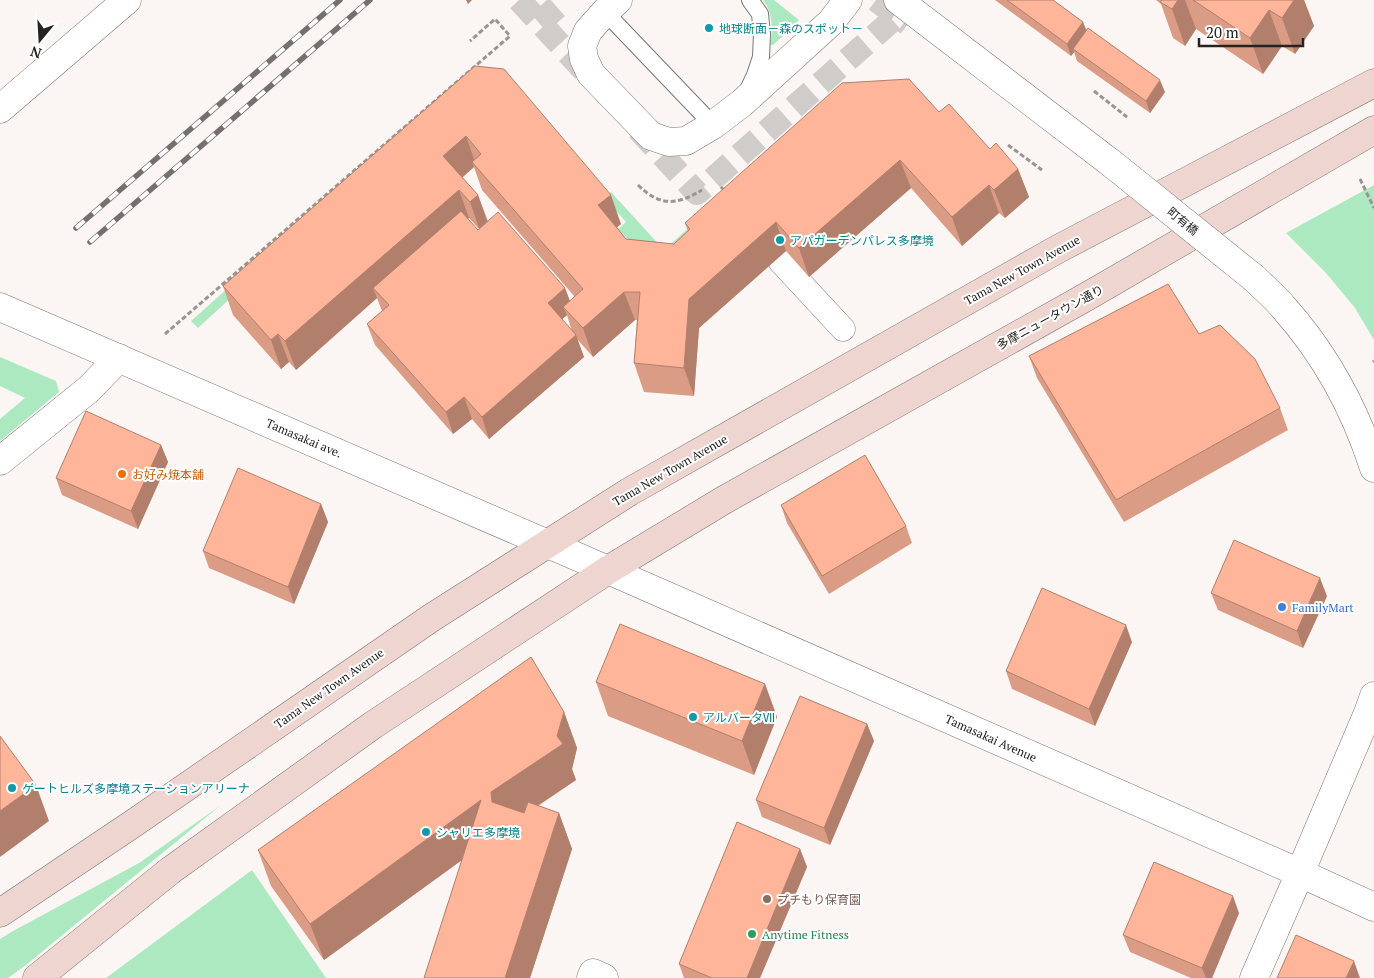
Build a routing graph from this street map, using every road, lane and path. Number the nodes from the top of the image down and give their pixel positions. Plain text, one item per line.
1 (127, 0) edge
2 (750, 0) edge
3 (848, 0) edge
4 (898, 0) tunnel mouth
5 (611, 6) edge
6 (470, 40) dead end
7 (1374, 83) edge
8 (1094, 91) dead end
9 (742, 103) junction
10 (0, 109) edge
11 (1127, 117) dead end
12 (714, 125) junction
13 (1374, 130) edge
14 (1008, 145) dead end
15 (1042, 170) dead end
16 (1360, 179) dead end
17 (638, 185) dead end
18 (721, 187) dead end
19 (702, 190) dead end
20 (727, 193) edge
21 (1374, 208) edge
22 (780, 260) edge
23 (0, 307) edge
24 (843, 329) dead end
25 (165, 334) dead end
26 (119, 358) junction
27 (0, 461) edge
28 (1374, 468) edge
29 (546, 544) junction
30 (608, 570) junction
31 (1372, 708) edge
32 (1300, 873) junction
33 (1374, 907) edge
34 (0, 913) edge
35 (37, 978) edge
36 (592, 978) edge
37 (604, 978) edge
38 (1254, 978) edge

1 - 10 street
2 - 9 lane
3 - 9 street
4 - 28 street, 町有橋, bridge
5 - 12 lane
5 - 12 street
6 - 25 path
7 - 29 main road, Tama New Town Avenue
8 - 11 path
9 - 12 street
13 - 30 main road, 多摩ニュータウン通り
14 - 15 path
16 - 21 path
17 - 19 path
18 - 20 path
22 - 24 street
23 - 26 street, Tamasakai ave.
26 - 27 street
26 - 29 street, Tamasakai ave.
29 - 30 street, Tamasakai ave.
29 - 34 main road, Tama New Town Avenue
30 - 32 street, Tamasakai Avenue
30 - 35 main road
31 - 32 street
32 - 33 street, Tamasakai Avenue
32 - 38 street
36 - 37 street

